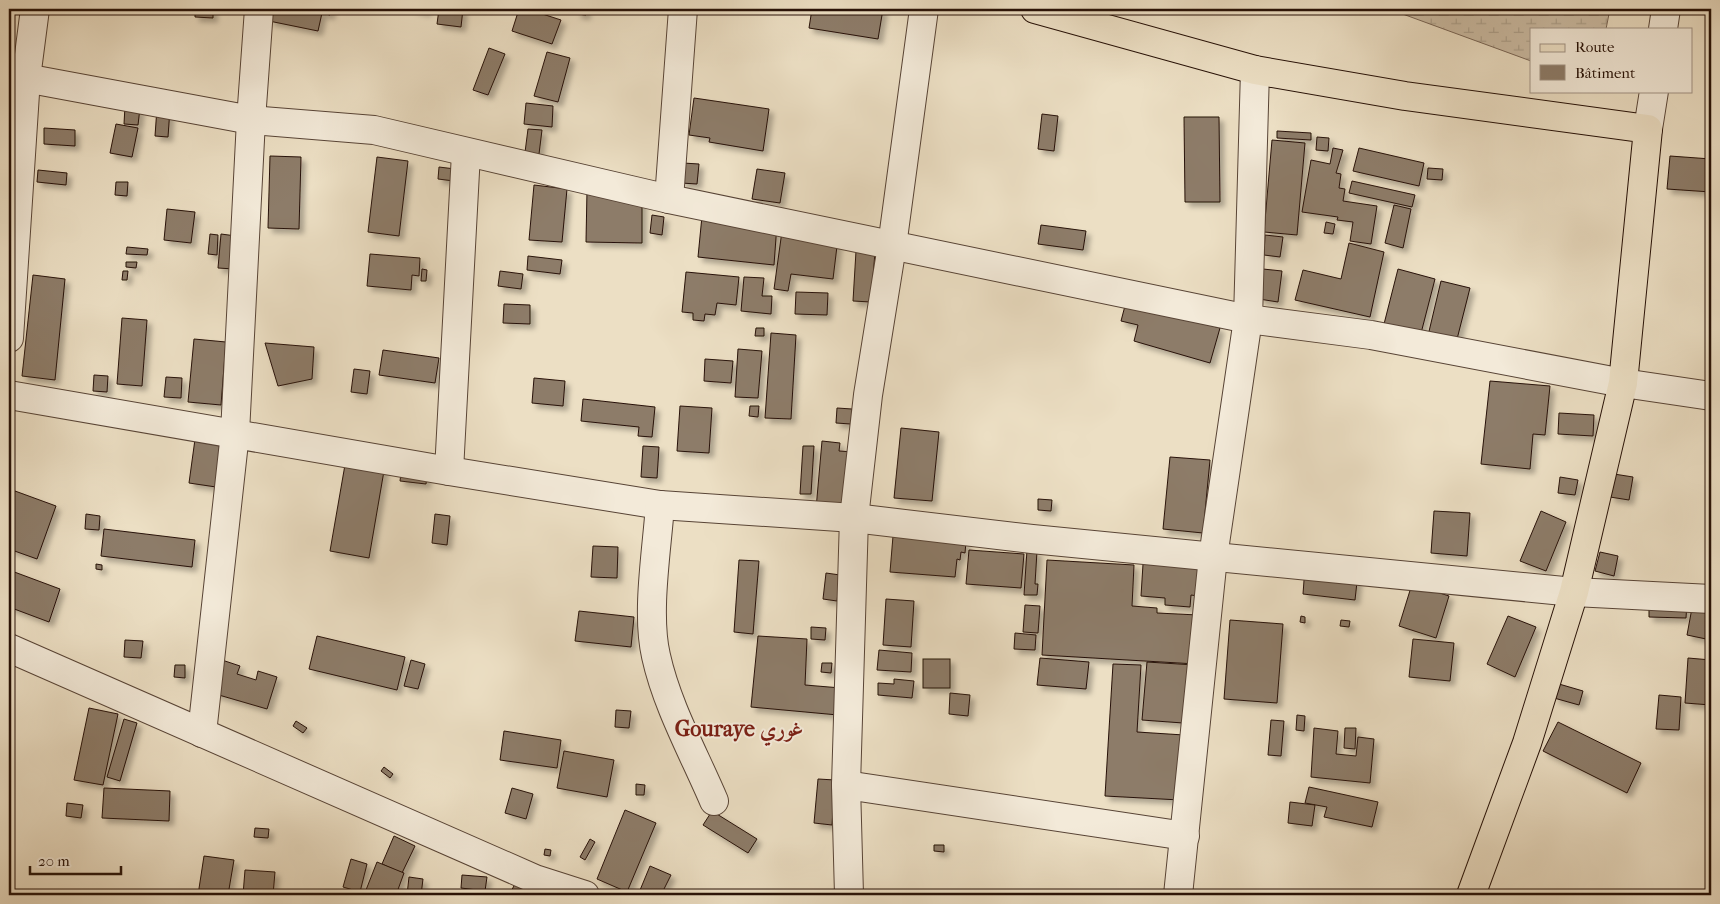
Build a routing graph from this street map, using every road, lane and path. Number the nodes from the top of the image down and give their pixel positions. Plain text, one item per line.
1 (36, 9) edge
2 (259, 9) edge
3 (683, 9) edge
4 (924, 9) edge
5 (1035, 9) edge
6 (1666, 9) edge
7 (1663, 28) edge
8 (1255, 70) junction
9 (17, 76) edge
10 (1654, 92) edge
11 (251, 120) junction
12 (1648, 129) junction
13 (466, 152) junction
14 (669, 199) junction
15 (892, 246) junction
16 (1248, 319) junction
17 (9, 338) edge
18 (1623, 383) junction
19 (9, 395) edge
20 (1711, 396) edge
21 (235, 432) junction
22 (449, 471) junction
23 (660, 505) junction
24 (854, 518) junction
25 (1213, 556) junction
26 (1574, 592) junction
27 (1711, 599) edge
28 (9, 648) edge
29 (202, 733) junction
30 (846, 785) junction
31 (714, 801) dead end
32 (1185, 836) junction
33 (585, 895) edge
34 (849, 895) edge
35 (1178, 895) edge
36 (1471, 895) edge

1 - 9 street
2 - 11 street
3 - 14 street
4 - 15 street
5 - 8 main road
6 - 7 street
8 - 12 main road
8 - 16 street
9 - 11 street
9 - 17 street
10 - 12 street
11 - 13 street
11 - 21 street
12 - 18 main road
13 - 14 street
13 - 22 street
14 - 15 street
15 - 16 street
15 - 24 street
16 - 18 street
16 - 25 street
18 - 20 street
18 - 26 main road
19 - 21 street
21 - 22 street
21 - 29 street
22 - 23 street
23 - 24 street
23 - 31 street
24 - 25 street
24 - 30 street
25 - 26 street
25 - 32 street
26 - 27 street
26 - 36 main road
28 - 29 street
29 - 33 street
30 - 32 street
30 - 34 street
32 - 35 street

